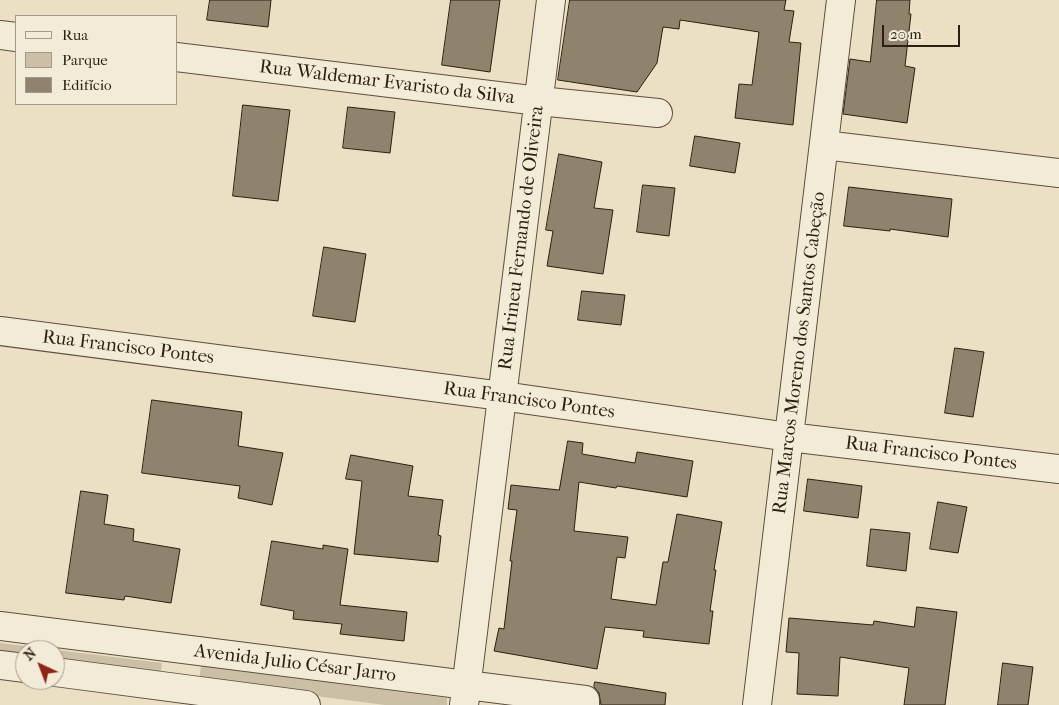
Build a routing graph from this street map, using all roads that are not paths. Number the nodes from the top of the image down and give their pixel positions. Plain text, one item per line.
1 (551, 0) edge
2 (841, 0) edge
3 (0, 35) edge
4 (15, 37) edge
5 (178, 56) edge
6 (539, 101) junction
7 (658, 113) dead end
8 (824, 145) junction
9 (1059, 173) edge
10 (0, 331) edge
11 (502, 396) junction
12 (790, 437) junction
13 (1059, 469) edge
14 (0, 626) edge
15 (194, 651) junction
16 (0, 665) edge
17 (15, 667) edge
18 (65, 674) edge
19 (465, 695) edge
20 (188, 697) edge
21 (306, 705) edge
22 (585, 705) edge
23 (757, 705) edge

1 - 6 street, Rua Irineu Fernando de Oliveira
2 - 8 street, Rua Marcos Moreno dos Santos Cabeção
3 - 4 street
5 - 6 street, Rua Waldemar Evaristo da Silva
6 - 7 street, Rua Waldemar Evaristo da Silva
6 - 11 street, Rua Irineu Fernando de Oliveira
8 - 9 street
8 - 12 street, Rua Marcos Moreno dos Santos Cabeção
10 - 11 street, Rua Francisco Pontes
11 - 12 street, Rua Francisco Pontes
11 - 19 street, Rua Irineu Fernando de Oliveira
12 - 13 street, Rua Francisco Pontes
12 - 23 street, Rua Marcos Moreno dos Santos Cabeção
14 - 15 street, Avenida Julio César Jarro
15 - 19 street, Avenida Julio César Jarro
15 - 20 street
16 - 17 street
18 - 20 street, Avenida Julio César Jarro
19 - 22 street, Avenida Julio César Jarro
20 - 21 street, Avenida Julio César Jarro

